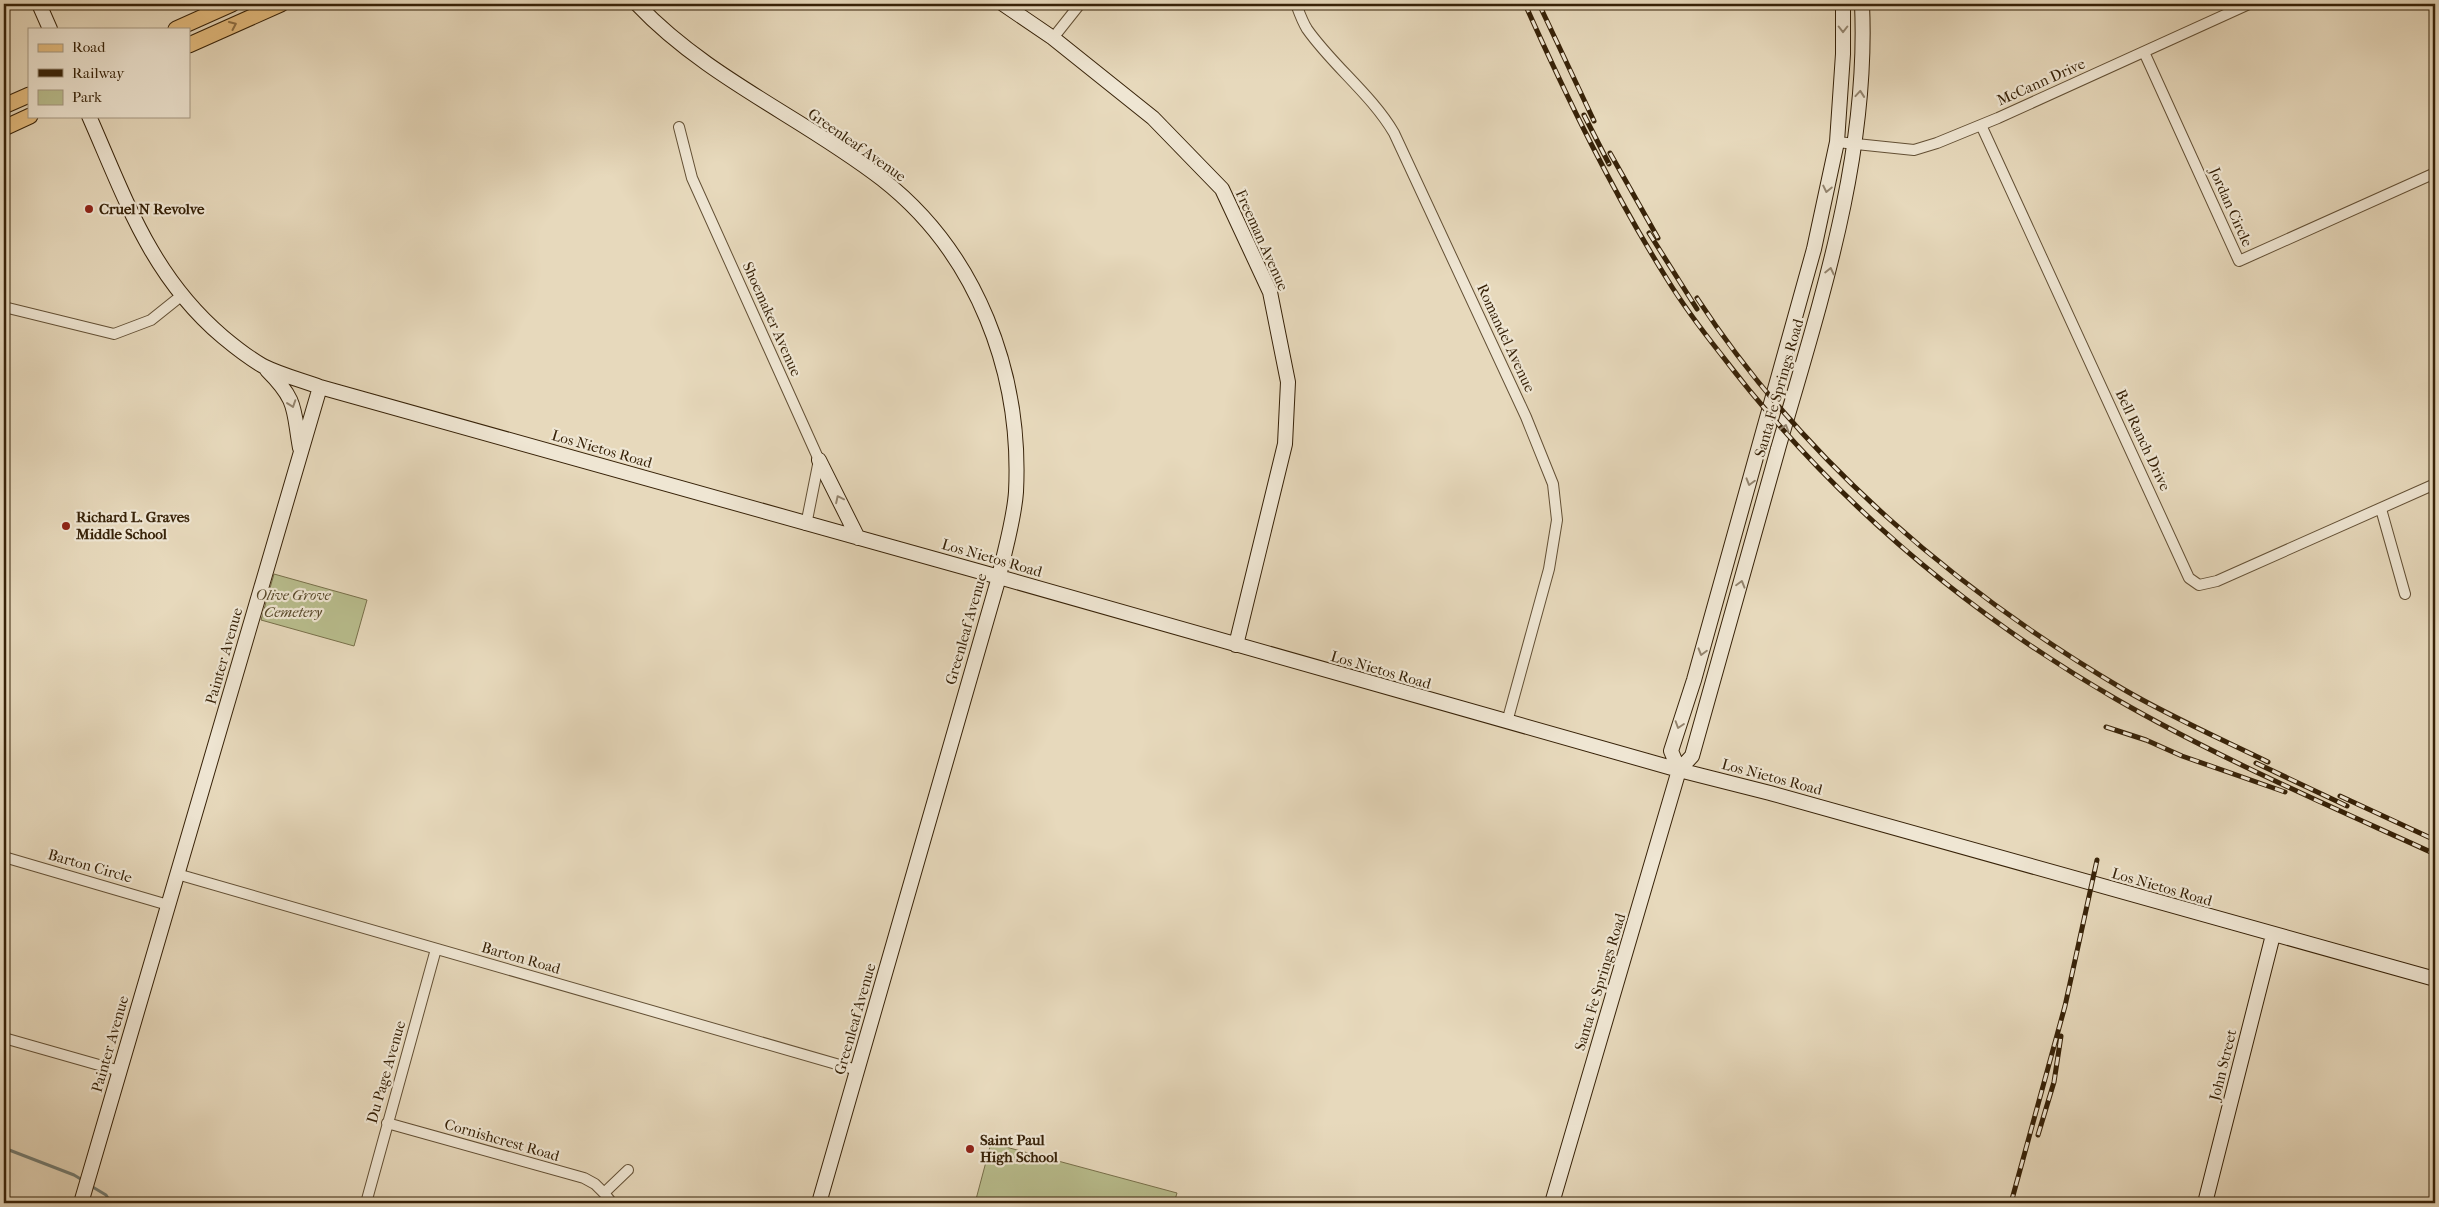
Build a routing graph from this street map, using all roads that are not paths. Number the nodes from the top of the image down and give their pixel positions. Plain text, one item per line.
1 (39, 4) edge
2 (232, 4) edge
3 (281, 4) edge
4 (637, 4) edge
5 (1004, 4) edge
6 (1080, 4) edge
7 (1296, 4) edge
8 (1843, 4) edge
9 (1862, 4) edge
10 (2250, 4) edge
11 (50, 28) edge
12 (178, 28) edge
13 (1053, 38) junction
14 (190, 45) edge
15 (2144, 52) junction
16 (28, 95) edge
17 (4, 106) edge
18 (28, 117) edge
19 (90, 118) edge
20 (1981, 125) junction
21 (679, 127) dead end
22 (4, 128) edge
23 (1837, 142) junction
24 (1855, 142) junction
25 (2435, 172) edge
26 (181, 296) junction
27 (4, 307) edge
28 (263, 366) junction
29 (320, 387) junction
30 (301, 452) junction
31 (819, 460) junction
32 (2435, 484) edge
33 (2381, 510) junction
34 (806, 525) junction
35 (858, 538) junction
36 (999, 576) junction
37 (2405, 594) dead end
38 (1710, 625) junction
39 (1727, 631) junction
40 (1236, 645) junction
41 (1506, 722) junction
42 (1679, 770) junction
43 (4, 856) edge
44 (177, 874) junction
45 (168, 905) junction
46 (2272, 935) junction
47 (436, 949) junction
48 (2435, 979) edge
49 (4, 1038) edge
50 (857, 1070) junction
51 (120, 1071) junction
52 (387, 1123) junction
53 (628, 1170) dead end
54 (604, 1193) junction
55 (82, 1198) edge
56 (366, 1203) edge
57 (612, 1203) edge
58 (819, 1203) edge
59 (1552, 1203) edge
60 (2205, 1203) edge

1 - 11 main road
2 - 12 main road
14 -> 3 main road
4 - 36 main road, Greenleaf Avenue
5 - 13 main road, Freeman Avenue
6 - 13 street
7 - 41 street, Romandel Avenue
8 -> 23 main road, Santa Fe Springs Road
24 -> 9 main road, Santa Fe Springs Road
10 - 15 street, McCann Drive
13 - 40 main road, Freeman Avenue
15 - 20 street, McCann Drive
15 - 25 street, Jordan Circle
16 - 17 main road
18 - 22 main road
19 - 26 main road
20 - 24 street, McCann Drive
20 - 33 street, Bell Ranch Drive
21 - 31 street, Shoemaker Avenue
23 - 24 street, McCann Drive
23 -> 38 main road, Santa Fe Springs Road
39 -> 24 main road, Santa Fe Springs Road
26 - 27 street
26 - 28 main road
28 - 29 main road
28 -> 30 main road
29 - 30 main road, Painter Avenue
29 - 34 main road, Los Nietos Road
30 - 44 main road, Painter Avenue
31 - 34 street
35 -> 31 main road
32 - 33 street, Bell Ranch Drive
33 - 37 street
34 - 35 main road, Los Nietos Road
35 - 36 main road, Los Nietos Road
36 - 40 main road, Los Nietos Road
36 - 50 main road, Greenleaf Avenue
38 - 39 main road
38 -> 42 main road, Santa Fe Springs Road
39 - 42 main road, Santa Fe Springs Road
40 - 41 main road, Los Nietos Road
41 - 42 main road, Los Nietos Road
42 - 46 main road, Los Nietos Road
42 - 59 main road, Santa Fe Springs Road
43 - 45 street, Barton Circle
44 - 45 main road, Painter Avenue
44 - 47 street, Barton Road
45 - 51 main road, Painter Avenue
46 - 48 main road, Los Nietos Road
46 - 60 main road, John Street
47 - 50 street, Barton Road
47 - 52 street, Du Page Avenue
49 - 51 street
50 - 58 main road, Greenleaf Avenue
51 - 55 main road, Painter Avenue
52 - 54 street, Cornishcrest Road
52 - 56 street, Du Page Avenue
53 - 54 street
54 - 57 street, Cornishcrest Road

